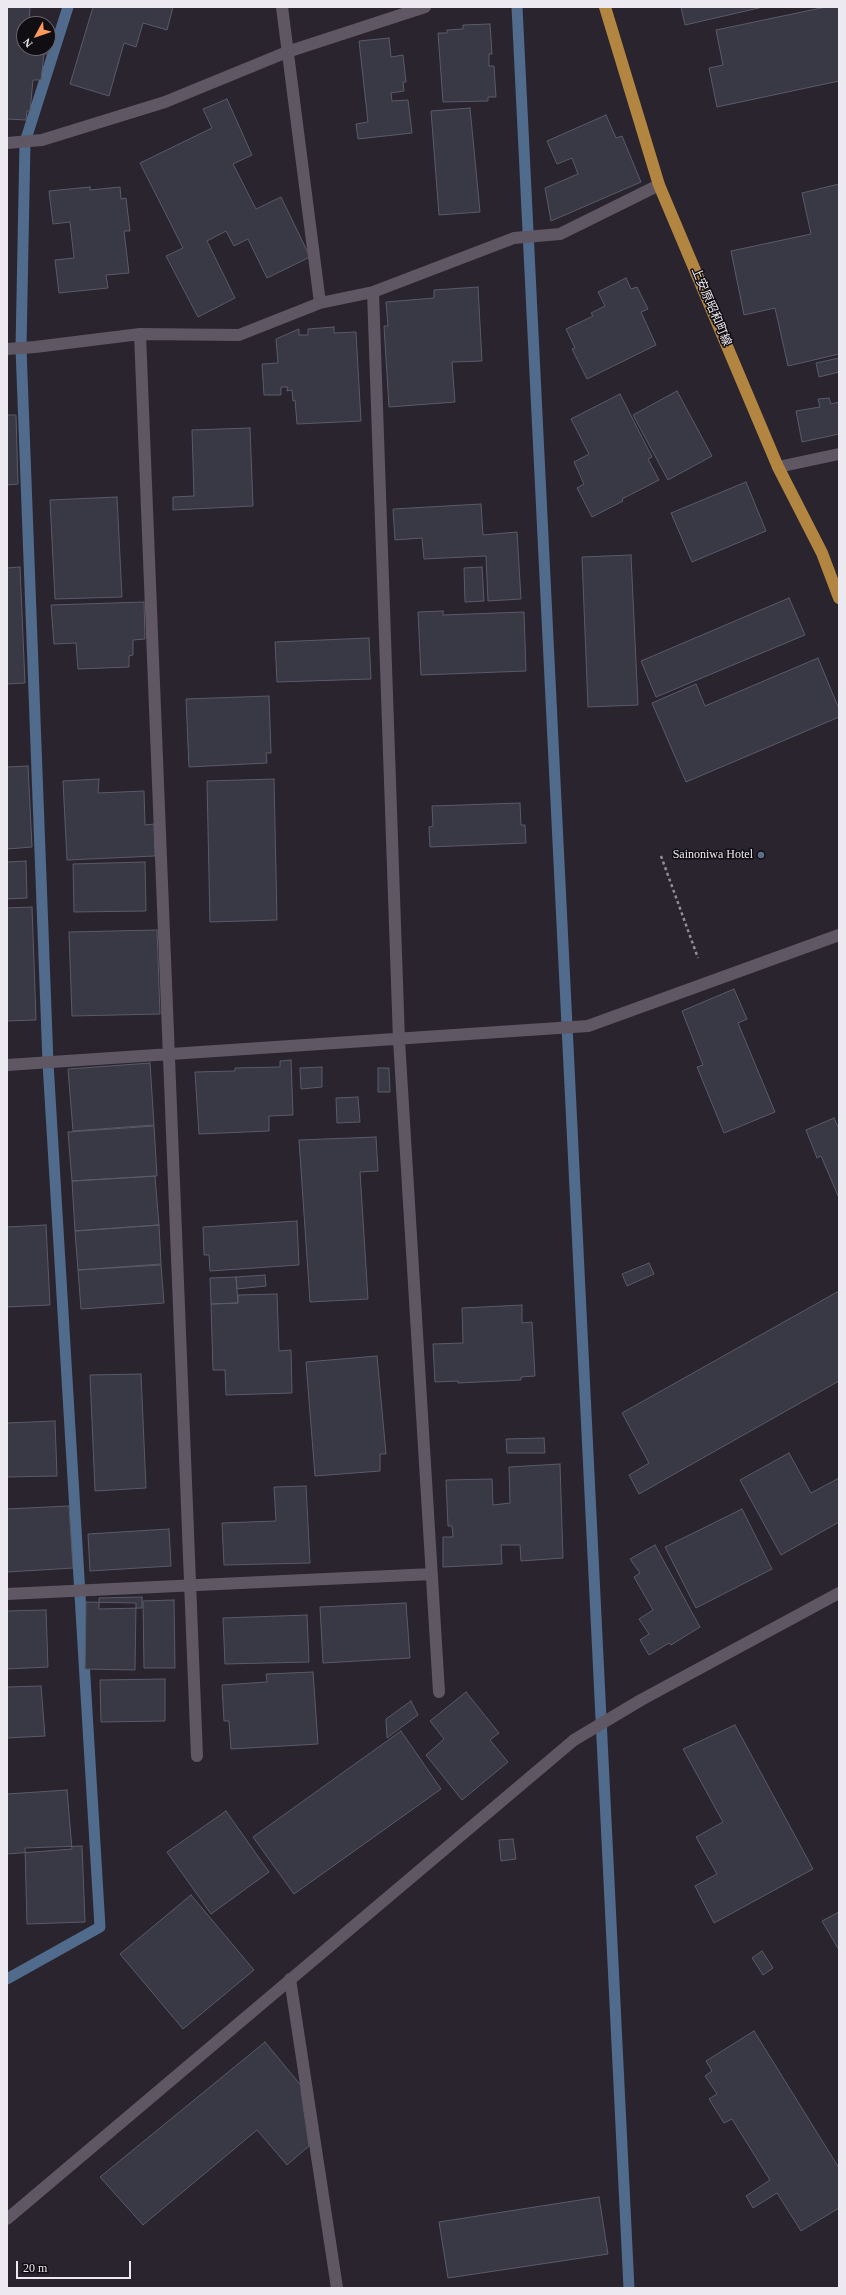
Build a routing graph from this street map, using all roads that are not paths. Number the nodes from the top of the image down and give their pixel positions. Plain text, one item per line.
1 (282, 7) edge
2 (425, 7) edge
3 (605, 7) edge
4 (287, 52) junction
5 (8, 143) edge
6 (660, 185) junction
7 (373, 292) junction
8 (320, 304) junction
9 (140, 334) junction
10 (7, 349) edge
11 (839, 454) edge
12 (778, 467) junction
13 (839, 598) edge
14 (839, 935) edge
15 (399, 1040) junction
16 (169, 1055) junction
17 (7, 1065) edge
18 (432, 1574) junction
19 (190, 1585) junction
20 (839, 1593) edge
21 (7, 1594) edge
22 (439, 1692) dead end
23 (197, 1756) dead end
24 (290, 1979) junction
25 (7, 2219) edge
26 (337, 2288) edge

1 - 4 street
2 - 4 street
3 - 6 main road, 上安原昭和町線
4 - 5 street
4 - 8 street
6 - 7 street
6 - 12 main road, 上安原昭和町線
7 - 8 street
7 - 15 street
8 - 9 street
9 - 10 street
9 - 16 street
11 - 12 street
12 - 13 main road, 上安原昭和町線
14 - 15 street
15 - 16 street
15 - 18 street
16 - 17 street
16 - 19 street
18 - 19 street
18 - 22 street
19 - 21 street
19 - 23 street
20 - 24 street
24 - 25 street
24 - 26 street

